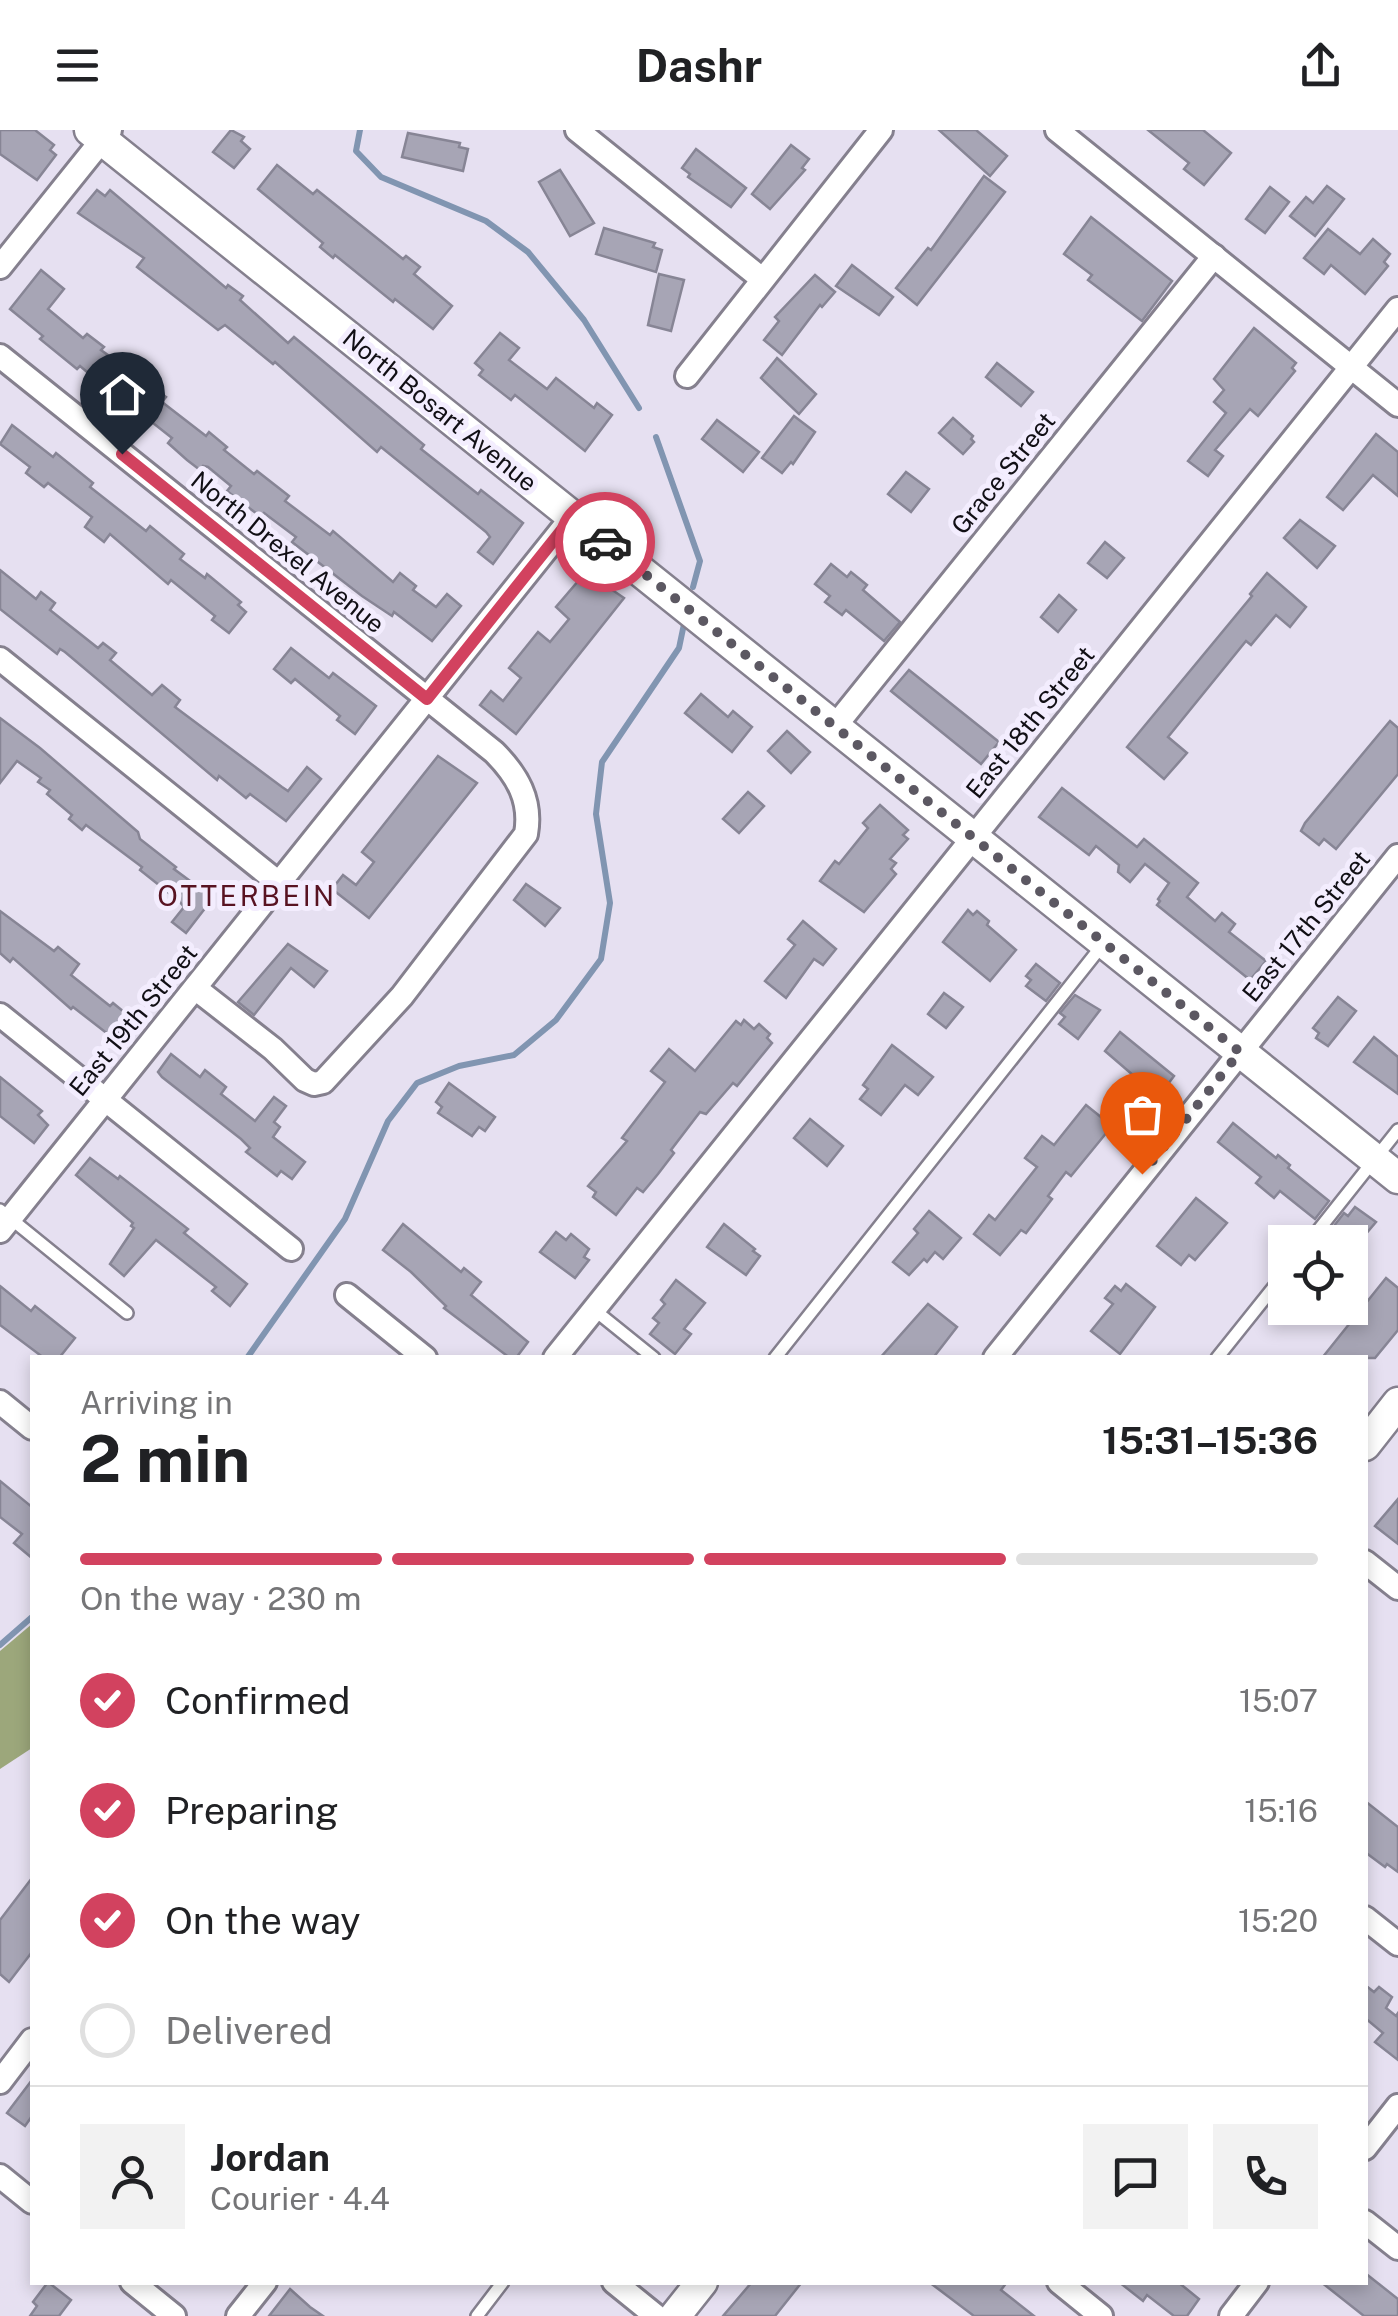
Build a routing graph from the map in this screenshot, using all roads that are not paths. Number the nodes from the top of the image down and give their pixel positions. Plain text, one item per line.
1 (577, 130) edge
2 (881, 130) edge
3 (1057, 130) edge
4 (101, 133) edge
5 (1214, 256) junction
6 (0, 268) edge
7 (762, 279) junction
8 (1398, 309) edge
9 (0, 356) edge
10 (1351, 367) junction
11 (687, 376) dead end
12 (1398, 405) edge
13 (573, 516) junction
14 (0, 659) edge
15 (427, 699) junction
16 (836, 726) junction
17 (972, 837) junction
18 (1398, 856) edge
19 (280, 884) junction
20 (1104, 944) junction
21 (194, 988) junction
22 (0, 1015) edge
23 (1240, 1052) junction
24 (104, 1099) junction
25 (1398, 1130) edge
26 (1386, 1169) edge
27 (3, 1220) edge
28 (1327, 1225) edge
29 (291, 1250) dead end
30 (1268, 1294) edge
31 (347, 1295) dead end
32 (592, 1308) junction
33 (127, 1313) dead end
34 (421, 1355) edge
35 (557, 1355) edge
36 (650, 1355) edge
37 (777, 1355) edge
38 (997, 1355) edge
39 (1219, 1355) edge
40 (0, 1402) edge
41 (1398, 1403) edge
42 (30, 1426) edge
43 (1368, 1441) edge
44 (1368, 1564) edge
45 (1398, 1588) edge
46 (1368, 1920) edge
47 (1398, 1944) edge
48 (30, 2043) edge
49 (0, 2082) edge
50 (1398, 2106) edge
51 (1368, 2144) edge
52 (0, 2176) edge
53 (30, 2200) edge
54 (1368, 2224) edge
55 (1398, 2248) edge
56 (136, 2285) edge
57 (262, 2285) edge
58 (501, 2285) edge
59 (618, 2285) edge
60 (700, 2285) edge
61 (1063, 2285) edge
62 (1255, 2285) edge
63 (174, 2316) edge
64 (238, 2316) edge
65 (477, 2316) edge
66 (656, 2316) edge
67 (675, 2316) edge
68 (1101, 2316) edge
69 (1230, 2316) edge

1 - 7 street
2 - 7 street
3 - 5 street
4 - 6 street
4 - 13 street, North Bosart Avenue
5 - 10 street
5 - 16 street, Grace Street
7 - 11 street
8 - 10 street, East 18th Street
9 - 15 street, North Drexel Avenue
10 - 12 street
10 - 17 street, East 18th Street
13 - 15 street, East 19th Street
13 - 16 street, North Bosart Avenue
14 - 19 street
15 - 19 street, East 19th Street
15 - 21 street, North Drexel Avenue
16 - 17 street, North Bosart Avenue
17 - 20 street, North Bosart Avenue
17 - 32 street, East 18th Street
18 - 23 street, East 17th Street
19 - 21 street, East 19th Street
20 - 23 street, North Bosart Avenue
20 - 37 lane
21 - 24 street, East 19th Street
22 - 24 street
23 - 26 street, North Bosart Avenue
23 - 38 street, East 17th Street
24 - 27 street, East 19th Street
24 - 29 street
25 - 26 lane
26 - 28 lane
27 - 33 lane
30 - 39 lane
31 - 34 street
32 - 35 street, East 18th Street
32 - 36 lane
40 - 42 street
41 - 43 street
44 - 45 street
46 - 47 street
48 - 49 street
50 - 51 street
52 - 53 street
54 - 55 street
56 - 63 street
57 - 64 street
58 - 65 lane
59 - 66 street
60 - 67 street
61 - 68 street
62 - 69 street

